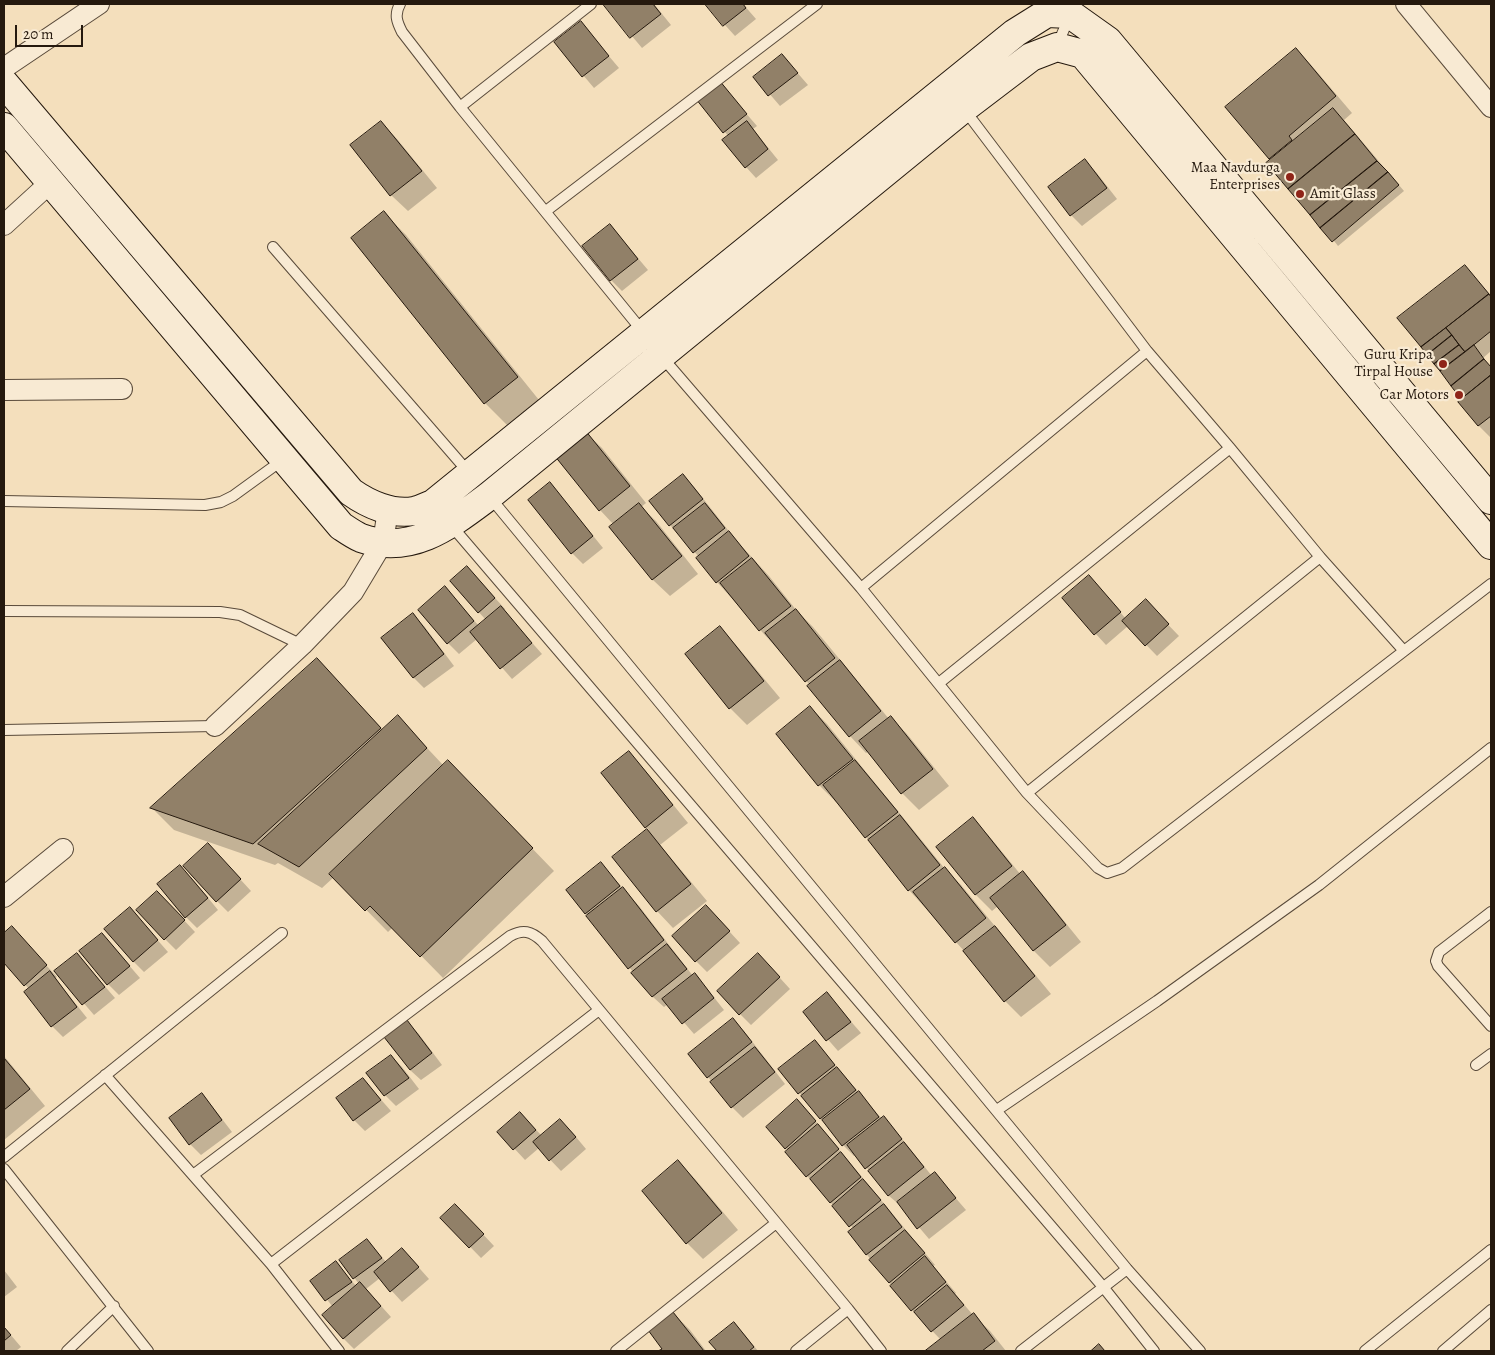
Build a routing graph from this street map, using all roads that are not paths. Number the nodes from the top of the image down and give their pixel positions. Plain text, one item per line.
1 (99, 4) edge
2 (400, 4) edge
3 (591, 4) edge
4 (816, 4) edge
5 (1406, 4) edge
6 (1071, 9) edge
7 (1057, 47) junction
8 (4, 68) edge
9 (4, 83) edge
10 (460, 107) junction
11 (964, 108) junction
12 (1491, 108) edge
13 (4, 127) edge
14 (51, 182) junction
15 (546, 211) junction
16 (4, 225) edge
17 (272, 247) dead end
18 (653, 344) junction
19 (1147, 351) junction
20 (122, 389) dead end
21 (4, 390) edge
22 (1230, 448) junction
23 (285, 458) junction
24 (479, 485) junction
25 (1491, 500) edge
26 (4, 501) edge
27 (388, 510) junction
28 (442, 514) junction
29 (383, 542) junction
30 (1491, 545) edge
31 (1320, 557) junction
32 (1491, 584) edge
33 (861, 588) junction
34 (4, 611) edge
35 (302, 645) junction
36 (1404, 651) junction
37 (939, 683) junction
38 (215, 726) joint
39 (4, 730) edge
40 (1491, 748) edge
41 (1027, 793) junction
42 (63, 850) dead end
43 (4, 897) edge
44 (1491, 912) edge
45 (282, 933) dead end
46 (599, 1010) junction
47 (1491, 1026) edge
48 (1491, 1054) edge
49 (1476, 1065) dead end
50 (105, 1074) junction
51 (997, 1110) junction
52 (4, 1157) edge
53 (4, 1169) edge
54 (193, 1175) junction
55 (776, 1223) junction
56 (1491, 1250) edge
57 (271, 1264) junction
58 (1127, 1270) junction
59 (1104, 1288) junction
60 (114, 1306) junction
61 (848, 1309) junction
62 (1491, 1310) edge
63 (67, 1351) edge
64 (148, 1351) edge
65 (339, 1351) edge
66 (616, 1351) edge
67 (796, 1351) edge
68 (880, 1351) edge
69 (1021, 1351) edge
70 (1154, 1351) edge
71 (1200, 1351) edge
72 (1364, 1351) edge
73 (1443, 1351) edge

1 - 8 street
2 - 10 lane
3 - 10 lane
4 - 15 lane
5 - 12 street
6 - 7 lane
6 - 18 main road
6 - 25 main road
7 - 11 main road
7 - 30 main road
9 - 27 main road
10 - 15 lane
11 - 18 main road
11 - 19 lane
13 - 14 main road
14 - 16 street
14 - 23 main road
15 - 18 lane
17 - 24 lane
18 - 24 main road
18 - 33 lane
19 - 22 lane
19 - 33 lane
20 - 21 street
22 - 31 lane
22 - 37 lane
23 - 26 lane
23 - 29 main road
24 - 28 main road
24 - 51 lane
27 - 28 main road
27 - 29 street
28 - 29 main road
28 - 59 lane
29 - 35 street
31 - 36 lane
31 - 41 lane
32 - 36 lane
33 - 37 lane
34 - 35 lane
35 - 38 street
36 - 41 lane
37 - 41 lane
38 - 39 lane
40 - 51 lane
42 - 43 street
44 - 47 lane
45 - 50 lane
46 - 54 lane
46 - 55 lane
46 - 57 lane
48 - 49 lane
50 - 52 lane
50 - 54 lane
51 - 58 lane
53 - 60 lane
54 - 57 lane
55 - 61 lane
55 - 66 lane
56 - 72 lane
57 - 65 lane
58 - 59 lane
58 - 71 lane
59 - 69 lane
59 - 70 lane
60 - 63 lane
60 - 64 lane
61 - 67 lane
61 - 68 lane
62 - 73 lane

